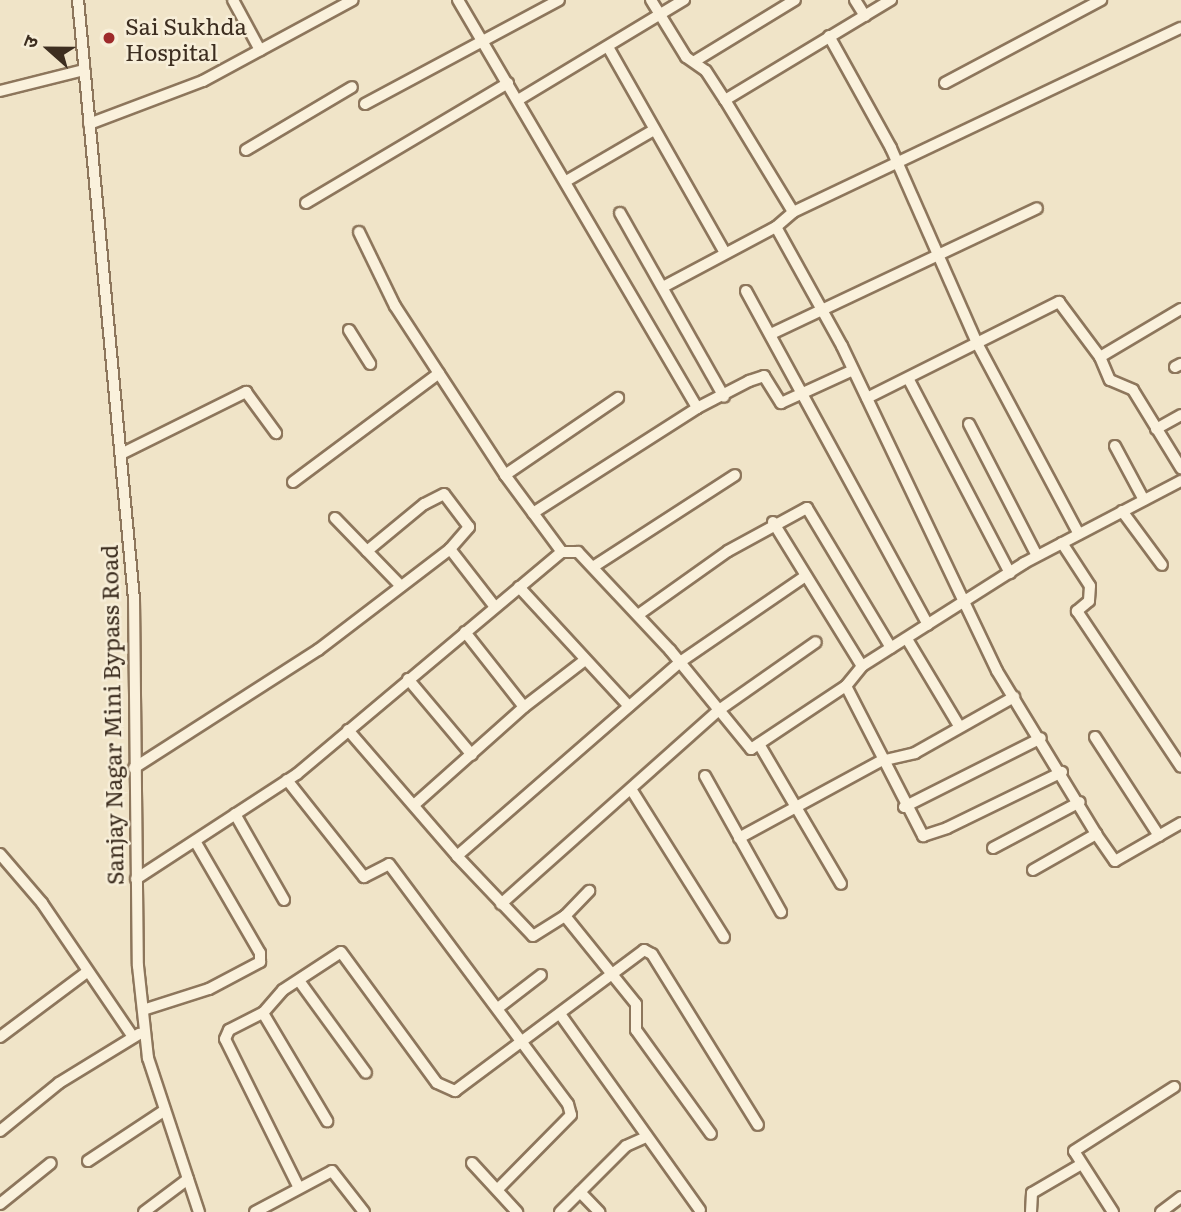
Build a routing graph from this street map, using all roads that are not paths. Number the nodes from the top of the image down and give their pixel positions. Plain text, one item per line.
1 (78, 0) edge
2 (233, 0) edge
3 (354, 0) edge
4 (458, 0) edge
5 (559, 0) edge
6 (651, 0) edge
7 (684, 0) edge
8 (795, 0) edge
9 (855, 0) edge
10 (891, 0) edge
11 (1097, 1) edge
12 (660, 14) junction
13 (864, 16) junction
14 (1181, 28) edge
15 (829, 36) junction
16 (486, 42) junction
17 (607, 47) junction
18 (260, 50) junction
19 (695, 61) junction
20 (84, 70) junction
21 (508, 83) junction
22 (945, 83) dead end
23 (352, 87) dead end
24 (0, 91) edge
25 (519, 100) junction
26 (725, 100) junction
27 (366, 104) dead end
28 (89, 124) junction
29 (654, 130) junction
30 (246, 150) dead end
31 (895, 162) junction
32 (568, 180) junction
33 (306, 203) dead end
34 (1037, 208) dead end
35 (793, 212) junction
36 (620, 213) dead end
37 (776, 227) junction
38 (359, 232) dead end
39 (725, 253) junction
40 (936, 259) junction
41 (663, 287) junction
42 (746, 291) dead end
43 (820, 308) junction
44 (1181, 309) edge
45 (349, 330) dead end
46 (771, 334) junction
47 (978, 345) junction
48 (1100, 357) junction
49 (370, 365) dead end
50 (851, 371) junction
51 (439, 373) junction
52 (909, 380) junction
53 (802, 393) junction
54 (724, 397) junction
55 (618, 398) dead end
56 (867, 398) junction
57 (697, 408) junction
58 (1181, 415) edge
59 (969, 424) dead end
60 (1156, 429) junction
61 (276, 433) dead end
62 (1115, 446) dead end
63 (121, 454) junction
64 (1181, 468) edge
65 (505, 475) junction
66 (735, 475) dead end
67 (1181, 481) edge
68 (293, 482) dead end
69 (1144, 500) junction
70 (1122, 511) junction
71 (533, 513) junction
72 (335, 518) dead end
73 (773, 522) junction
74 (1079, 534) junction
75 (1062, 543) junction
76 (450, 549) junction
77 (367, 551) junction
78 (562, 552) junction
79 (1037, 556) junction
80 (1162, 565) dead end
81 (593, 567) junction
82 (1010, 573) junction
83 (804, 576) junction
84 (401, 586) junction
85 (519, 587) junction
86 (964, 602) junction
87 (495, 607) junction
88 (638, 615) junction
89 (928, 625) junction
90 (465, 632) junction
91 (907, 639) junction
92 (816, 642) dead end
93 (891, 648) junction
94 (585, 660) junction
95 (681, 662) junction
96 (862, 666) junction
97 (408, 679) junction
98 (846, 686) junction
99 (1014, 697) junction
100 (629, 706) junction
101 (524, 707) junction
102 (719, 710) junction
103 (959, 726) junction
104 (348, 730) junction
105 (1041, 737) junction
106 (1095, 737) dead end
107 (760, 744) junction
108 (472, 755) junction
109 (881, 761) junction
110 (1181, 767) edge
111 (134, 768) junction
112 (1062, 772) junction
113 (705, 776) dead end
114 (287, 780) junction
115 (631, 789) junction
116 (1080, 802) junction
117 (414, 805) junction
118 (795, 806) junction
119 (904, 807) junction
120 (234, 814) junction
121 (1181, 823) edge
122 (1096, 834) junction
123 (1159, 836) junction
124 (738, 838) junction
125 (195, 841) junction
126 (993, 848) dead end
127 (0, 853) edge
128 (457, 856) junction
129 (1033, 870) dead end
130 (136, 879) junction
131 (841, 884) dead end
132 (589, 891) dead end
133 (284, 900) dead end
134 (501, 904) junction
135 (780, 912) dead end
136 (565, 916) junction
137 (724, 937) dead end
138 (87, 972) junction
139 (541, 975) dead end
140 (612, 975) junction
141 (300, 982) junction
142 (498, 1008) junction
143 (143, 1010) junction
144 (263, 1013) junction
145 (560, 1014) junction
146 (145, 1032) junction
147 (0, 1037) edge
148 (133, 1037) junction
149 (522, 1041) junction
150 (366, 1073) dead end
151 (1174, 1087) dead end
152 (165, 1110) junction
153 (327, 1121) dead end
154 (758, 1125) dead end
155 (0, 1131) edge
156 (711, 1134) dead end
157 (646, 1136) junction
158 (88, 1161) dead end
159 (51, 1163) dead end
160 (472, 1163) dead end
161 (1080, 1165) junction
162 (188, 1179) junction
163 (298, 1186) junction
164 (497, 1190) junction
165 (580, 1192) junction
166 (1181, 1197) edge
167 (0, 1204) edge
168 (700, 1210) dead end
169 (144, 1212) edge
170 (199, 1212) edge
171 (255, 1212) edge
172 (364, 1212) edge
173 (517, 1212) edge
174 (560, 1212) edge
175 (599, 1212) edge
176 (1031, 1212) edge
177 (1114, 1212) edge
178 (1161, 1212) edge

1 - 20 street, Sanjay Nagar Mini Bypass Road
2 - 18 street
3 - 18 street
4 - 16 street
5 - 16 street
6 - 12 street
7 - 12 street
8 - 19 street
9 - 13 street
10 - 13 street
11 - 22 street
12 - 17 street
12 - 19 street
13 - 15 street
14 - 31 street
15 - 26 street
15 - 31 street
16 - 21 street
16 - 27 street
17 - 25 street
17 - 29 street
18 - 28 street
19 - 26 street
20 - 24 street
20 - 28 street, Sanjay Nagar Mini Bypass Road
21 - 25 street
21 - 33 street
23 - 30 street
25 - 32 street
26 - 35 street
28 - 63 street, Sanjay Nagar Mini Bypass Road
29 - 32 street
29 - 39 street
31 - 35 street
31 - 40 street
32 - 57 street
34 - 40 street
35 - 37 street
36 - 41 street
37 - 39 street
37 - 43 street
38 - 51 street
39 - 41 street
40 - 43 street
40 - 47 street
41 - 54 street
42 - 46 street
43 - 46 street
43 - 50 street
44 - 48 street
45 - 49 street
46 - 53 street
47 - 48 street
47 - 52 street
47 - 74 street
48 - 60 street
50 - 53 street
50 - 56 street
51 - 65 street
51 - 68 street
52 - 56 street
52 - 82 street
53 - 54 street
53 - 89 street
54 - 57 street
55 - 65 street
56 - 86 street
57 - 71 street
58 - 60 street
59 - 79 street
60 - 64 street
61 - 63 street
62 - 69 street
63 - 111 street, Sanjay Nagar Mini Bypass Road
65 - 71 street
66 - 81 street
67 - 69 street
69 - 70 street
70 - 74 street
70 - 80 street
71 - 78 street
72 - 77 street
73 - 83 street
73 - 88 street
73 - 93 street
74 - 75 street
75 - 79 street
75 - 110 street
76 - 77 street
76 - 84 street
76 - 87 street
77 - 84 street
78 - 81 street
78 - 85 street
79 - 82 street
81 - 88 street
82 - 86 street
83 - 95 street
83 - 96 street
84 - 111 street
85 - 87 street
85 - 94 street
86 - 89 street
86 - 99 street
87 - 90 street
88 - 95 street
89 - 91 street
90 - 97 street
90 - 101 street
91 - 93 street
91 - 103 street
92 - 102 street
93 - 96 street
94 - 100 street
94 - 101 street
95 - 100 street
95 - 102 street
96 - 98 street
97 - 104 street
97 - 108 street
98 - 107 street
98 - 109 street
99 - 103 street
99 - 105 street
100 - 128 street
101 - 108 street
102 - 107 street
102 - 115 street
103 - 109 street
104 - 114 street
104 - 117 street
105 - 112 street
105 - 119 street
106 - 123 street
107 - 118 street
108 - 117 street
109 - 118 street
109 - 119 street
111 - 130 street, Sanjay Nagar Mini Bypass Road
112 - 116 street
112 - 119 street
113 - 124 street
114 - 120 street
114 - 142 street
115 - 134 street
115 - 137 street
116 - 122 street
116 - 126 street
117 - 128 street
118 - 124 street
118 - 131 street
120 - 125 street
120 - 133 street
121 - 123 street
122 - 123 street
122 - 129 street
124 - 135 street
125 - 130 street
125 - 143 street
127 - 138 street
128 - 134 street
130 - 143 street, Sanjay Nagar Mini Bypass Road
132 - 136 street
134 - 136 street
136 - 140 street
138 - 147 street
138 - 148 street
139 - 142 street
140 - 145 street
140 - 154 street
140 - 156 street
141 - 144 street
141 - 149 street
141 - 150 street
142 - 149 street
143 - 146 street, Sanjay Nagar Mini Bypass Road
144 - 153 street
144 - 163 street
145 - 149 street
145 - 157 street
146 - 148 street
146 - 152 street, Sanjay Nagar Mini Bypass Road
148 - 155 street
149 - 164 street
151 - 161 street
152 - 158 street
152 - 162 street, Sanjay Nagar Mini Bypass Road
157 - 165 street
157 - 168 street
159 - 167 street
160 - 164 street
161 - 176 street
161 - 177 street
162 - 169 street
162 - 170 street, Sanjay Nagar Mini Bypass Road
163 - 171 street
163 - 172 street
164 - 173 street
165 - 174 street
165 - 175 street
166 - 178 street

